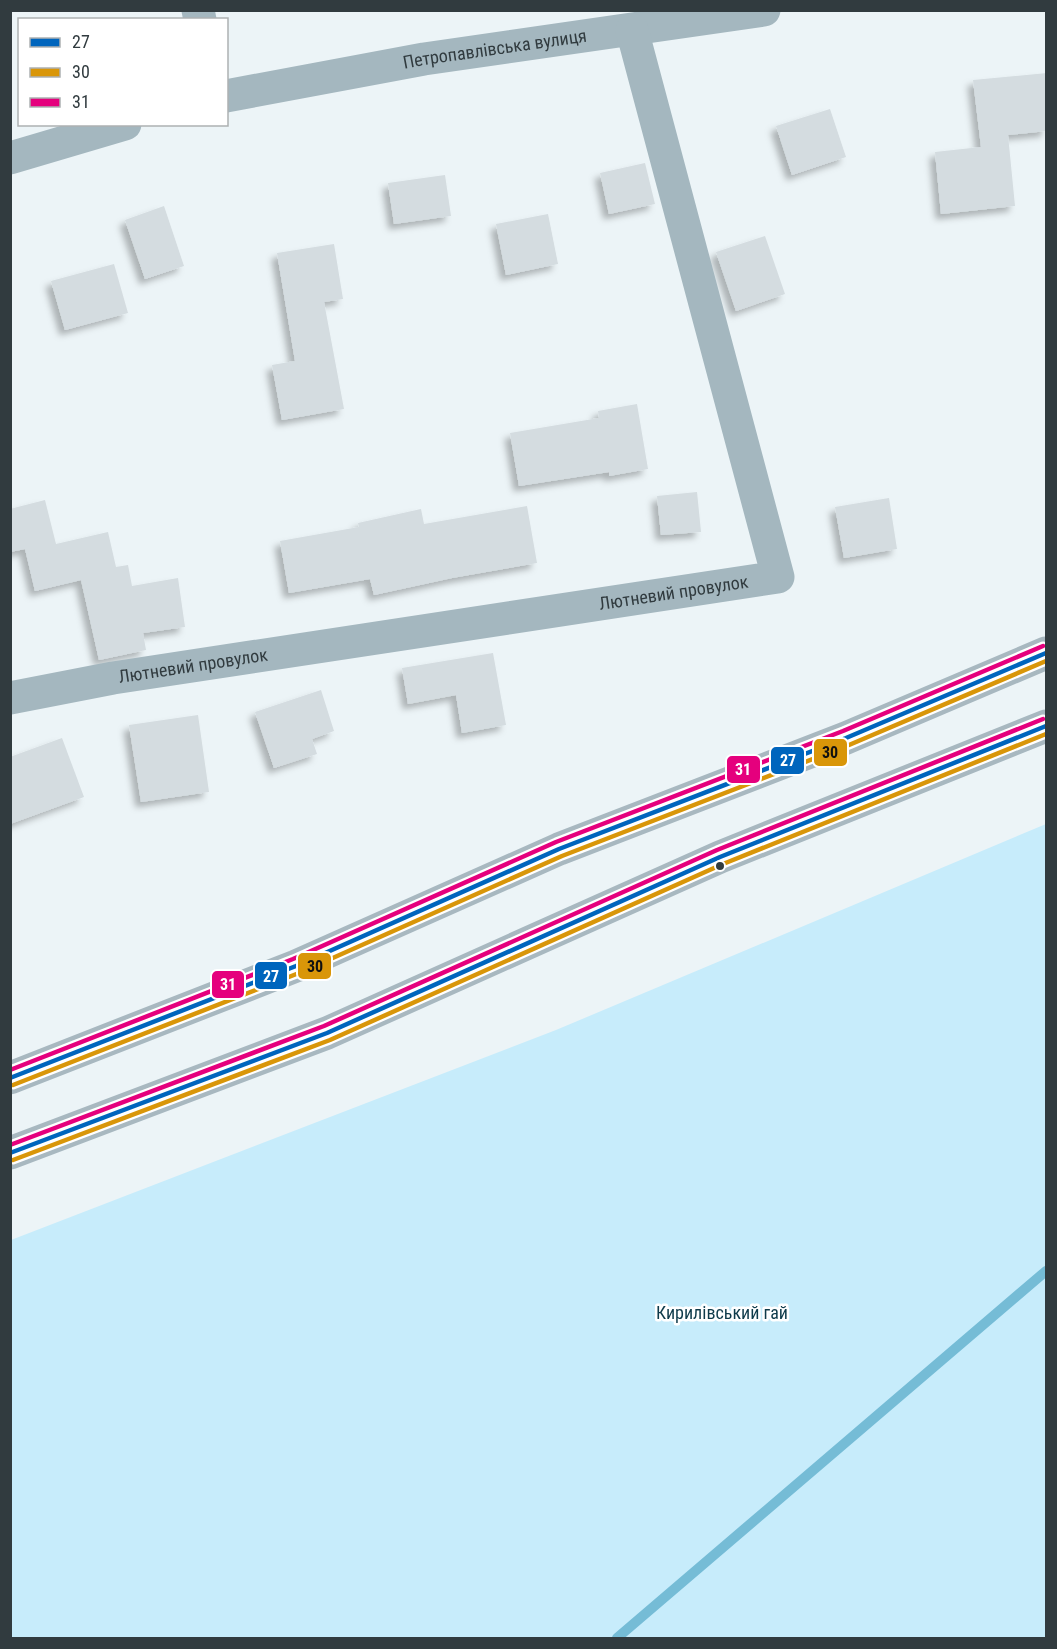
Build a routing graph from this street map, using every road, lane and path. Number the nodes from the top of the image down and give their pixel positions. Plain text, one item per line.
1 (764, 10) edge
2 (632, 30) junction
3 (228, 96) edge
4 (118, 126) edge
5 (10, 158) edge
6 (1047, 653) edge
7 (10, 698) edge
8 (1047, 726) edge
9 (10, 1078) edge
10 (10, 1153) edge

1 - 2 street, Петропавлівська вулиця
2 - 3 street, Петропавлівська вулиця
2 - 7 street, Лютневий провулок
4 - 5 street
6 - 9 main road
8 - 10 main road

